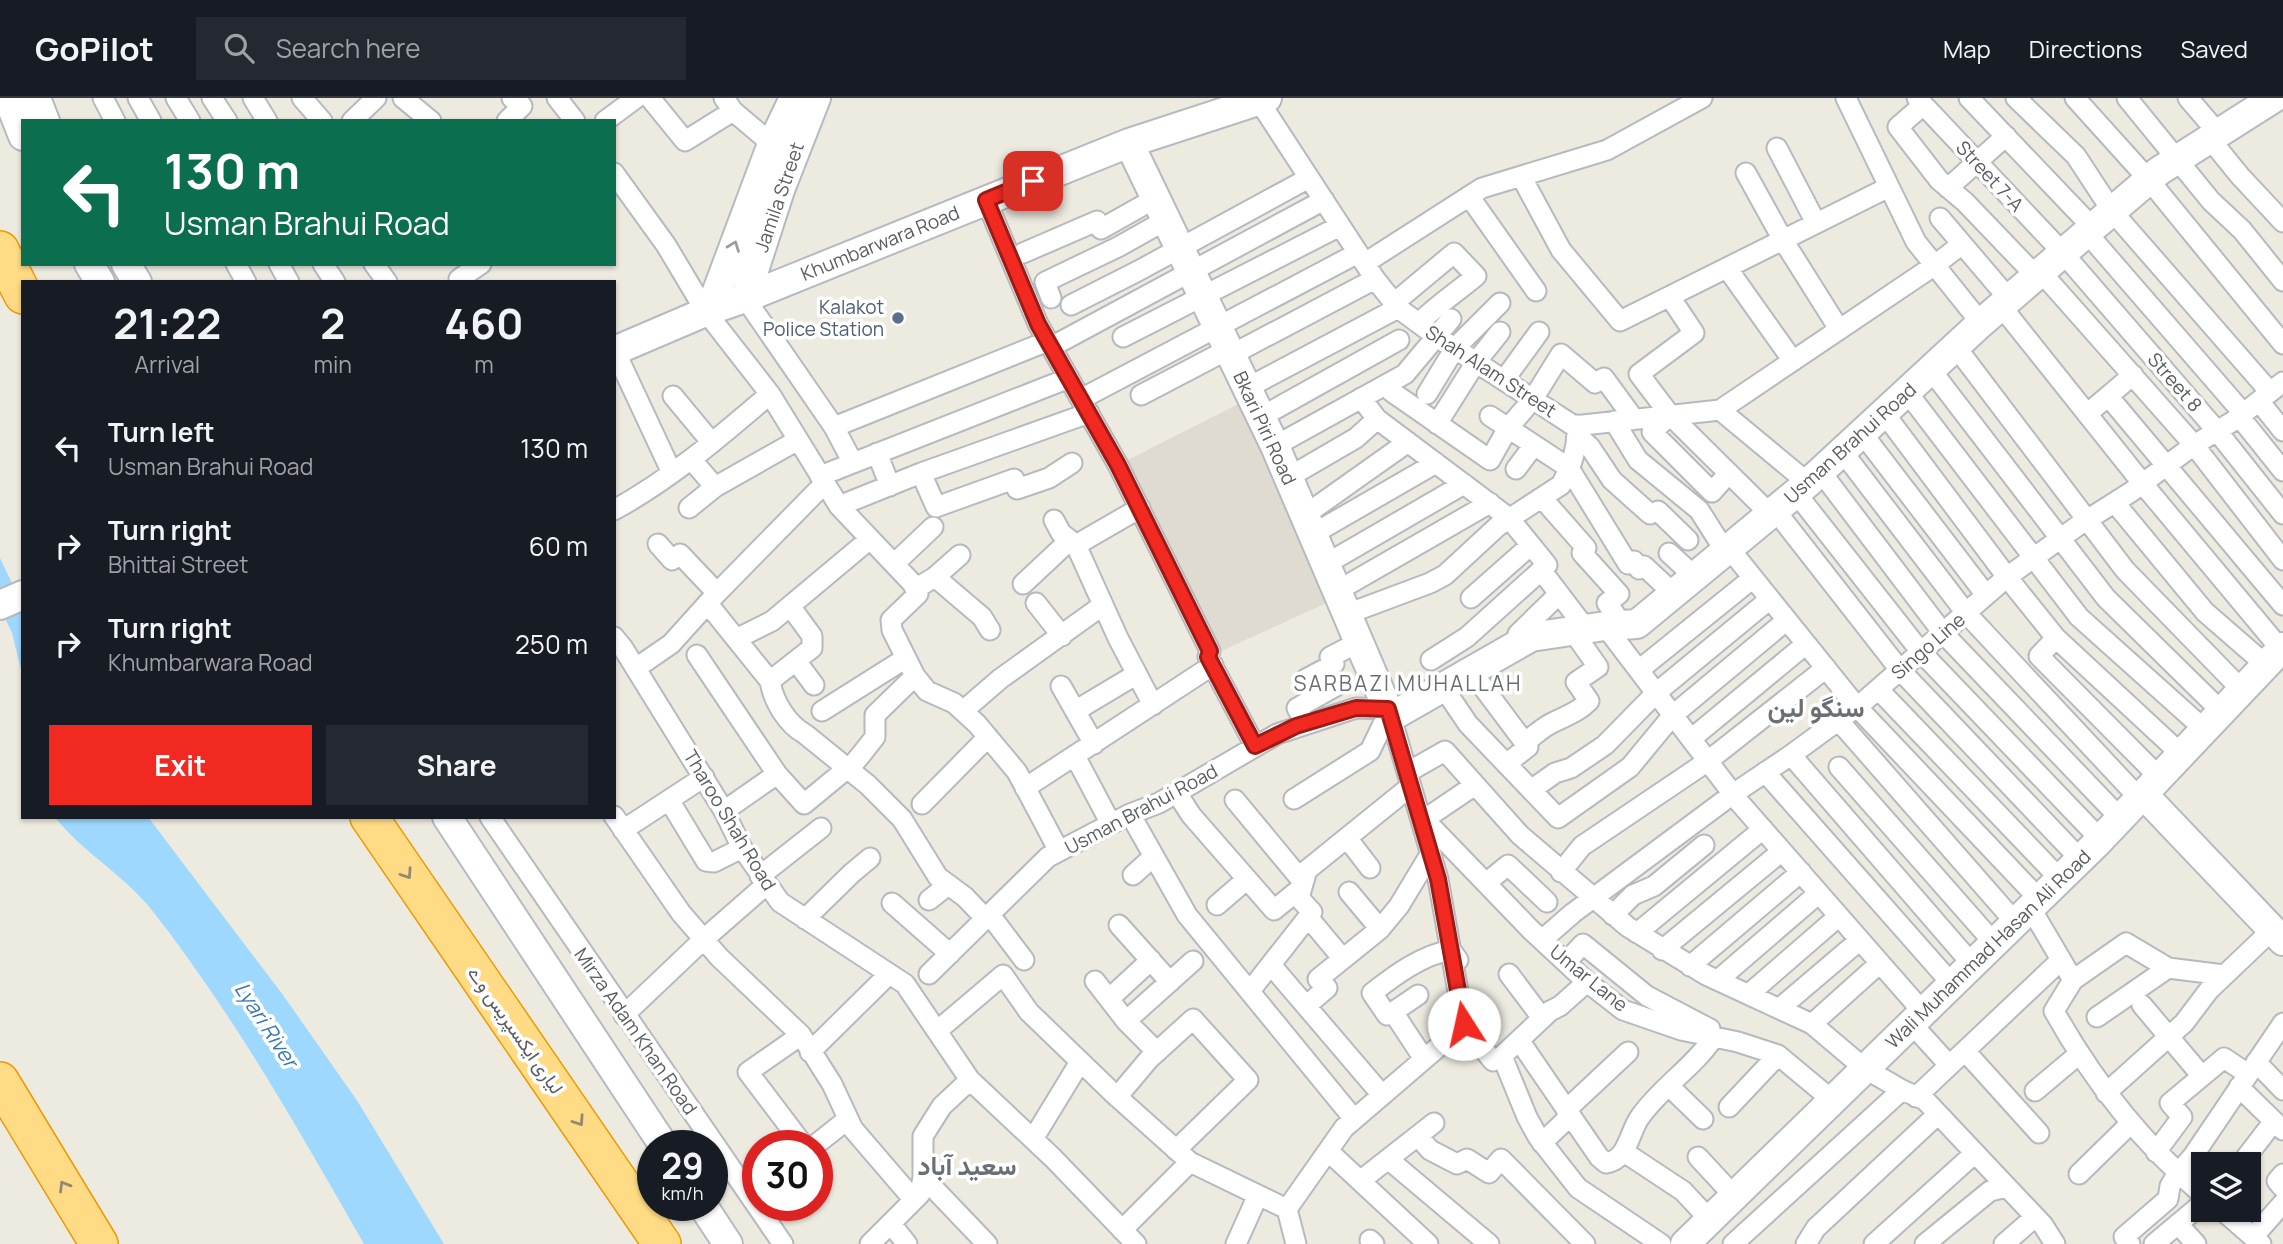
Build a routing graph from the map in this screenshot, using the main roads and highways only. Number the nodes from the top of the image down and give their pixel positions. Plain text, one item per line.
1 (0, 250) edge
2 (21, 291) edge
3 (370, 819) edge
4 (0, 1081) edge
5 (99, 1244) edge
6 (662, 1244) edge

1 - 2 highway
3 -> 6 highway, لیاری ایکسپریس وے
5 -> 4 highway

